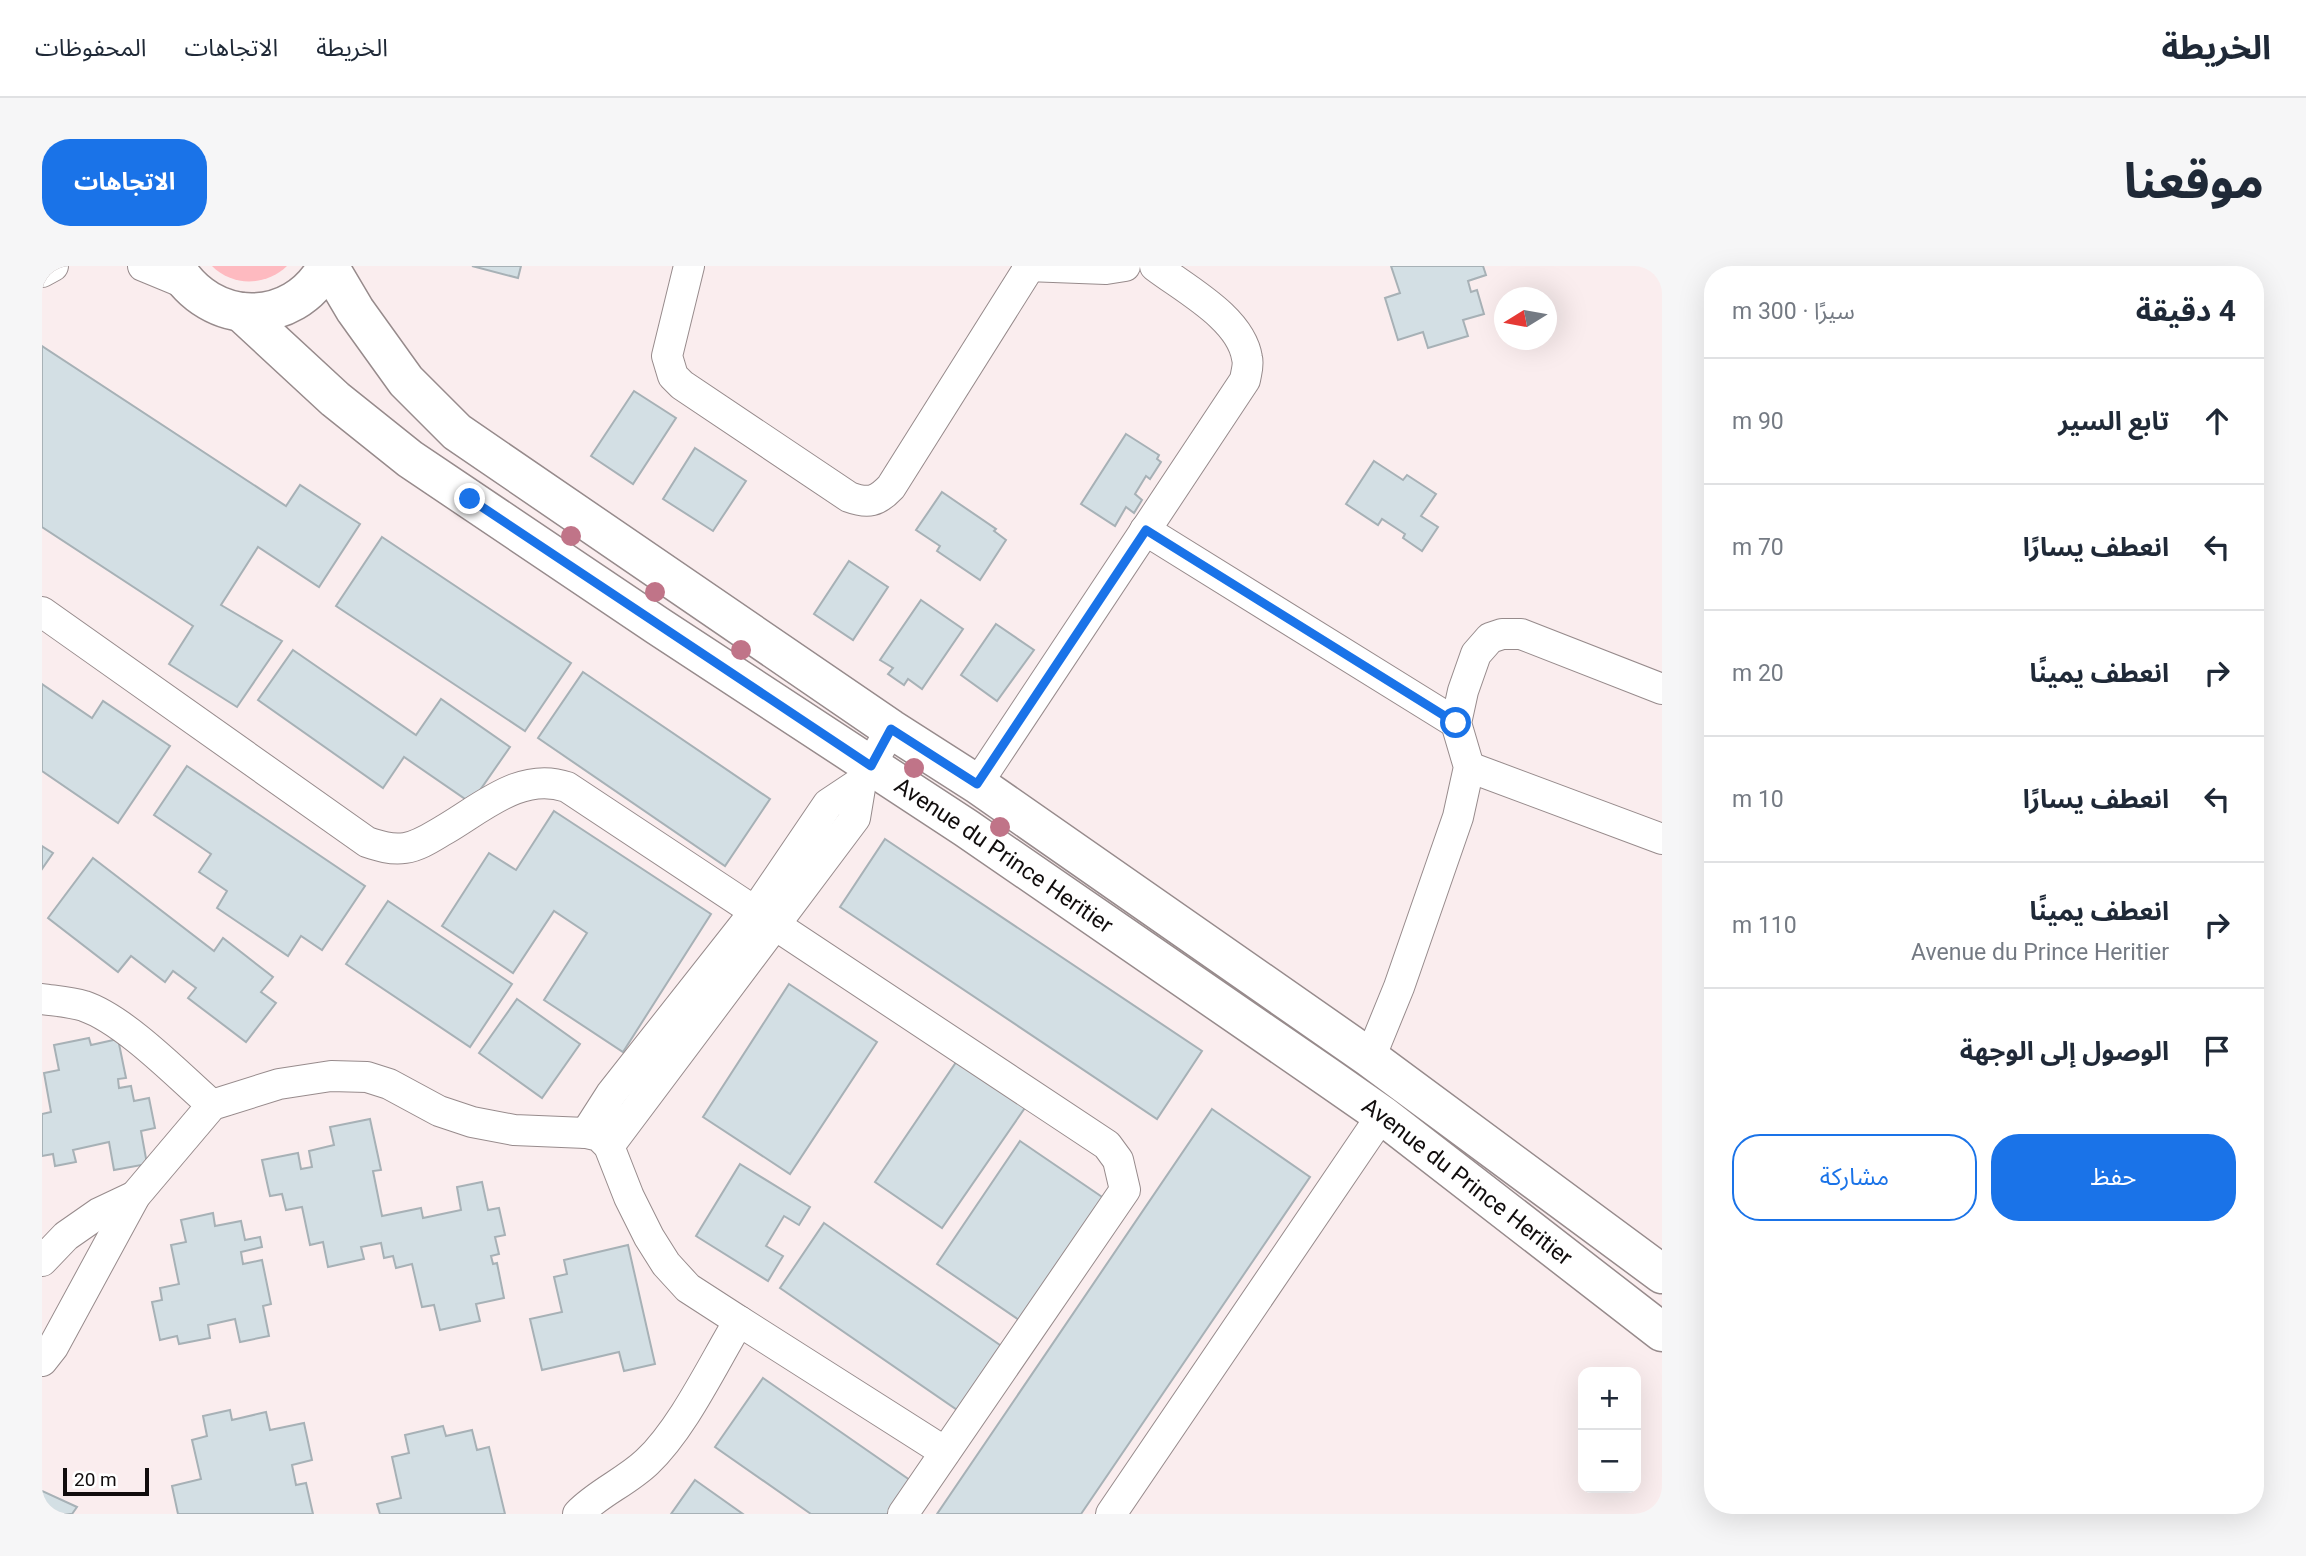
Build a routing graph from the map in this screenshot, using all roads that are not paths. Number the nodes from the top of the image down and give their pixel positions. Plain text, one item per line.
1 (53, 266) edge
2 (143, 266) edge
3 (328, 266) edge
4 (689, 266) edge
5 (1028, 266) edge
6 (1125, 266) edge
7 (1155, 266) edge
8 (42, 272) edge
9 (182, 276) edge
10 (241, 312) junction
11 (1146, 530) junction
12 (42, 612) edge
13 (1662, 689) edge
14 (1456, 723) junction
15 (891, 729) junction
16 (1469, 767) junction
17 (866, 774) junction
18 (977, 784) junction
19 (1662, 839) edge
20 (766, 917) junction
21 (42, 999) edge
22 (1370, 1058) junction
23 (212, 1105) junction
24 (1382, 1115) junction
25 (598, 1140) junction
26 (135, 1196) junction
27 (42, 1261) edge
28 (1662, 1274) edge
29 (739, 1321) junction
30 (1662, 1332) edge
31 (42, 1361) edge
32 (945, 1452) junction
33 (578, 1514) edge
34 (903, 1514) edge
35 (1111, 1514) edge

1 - 8 street
2 - 9 street
3 - 10 main road
3 - 15 main road
4 - 5 street
5 - 6 street
7 - 11 street
9 - 10 main road
10 - 17 main road, Avenue du Prince Heritier
11 - 14 street
11 - 18 street
12 - 20 street
13 - 14 street
14 - 16 street
15 - 17 street
15 - 18 main road
16 - 19 street
16 - 22 street
17 - 20 street
17 - 24 main road, Avenue du Prince Heritier
18 - 22 main road
20 - 25 street
20 - 32 street
21 - 23 street
22 - 28 main road
23 - 25 street
23 - 26 street
24 - 30 main road, Avenue du Prince Heritier
24 - 35 street
25 - 29 street
26 - 27 street
26 - 31 street
29 - 32 street
29 - 33 street
32 - 34 street

